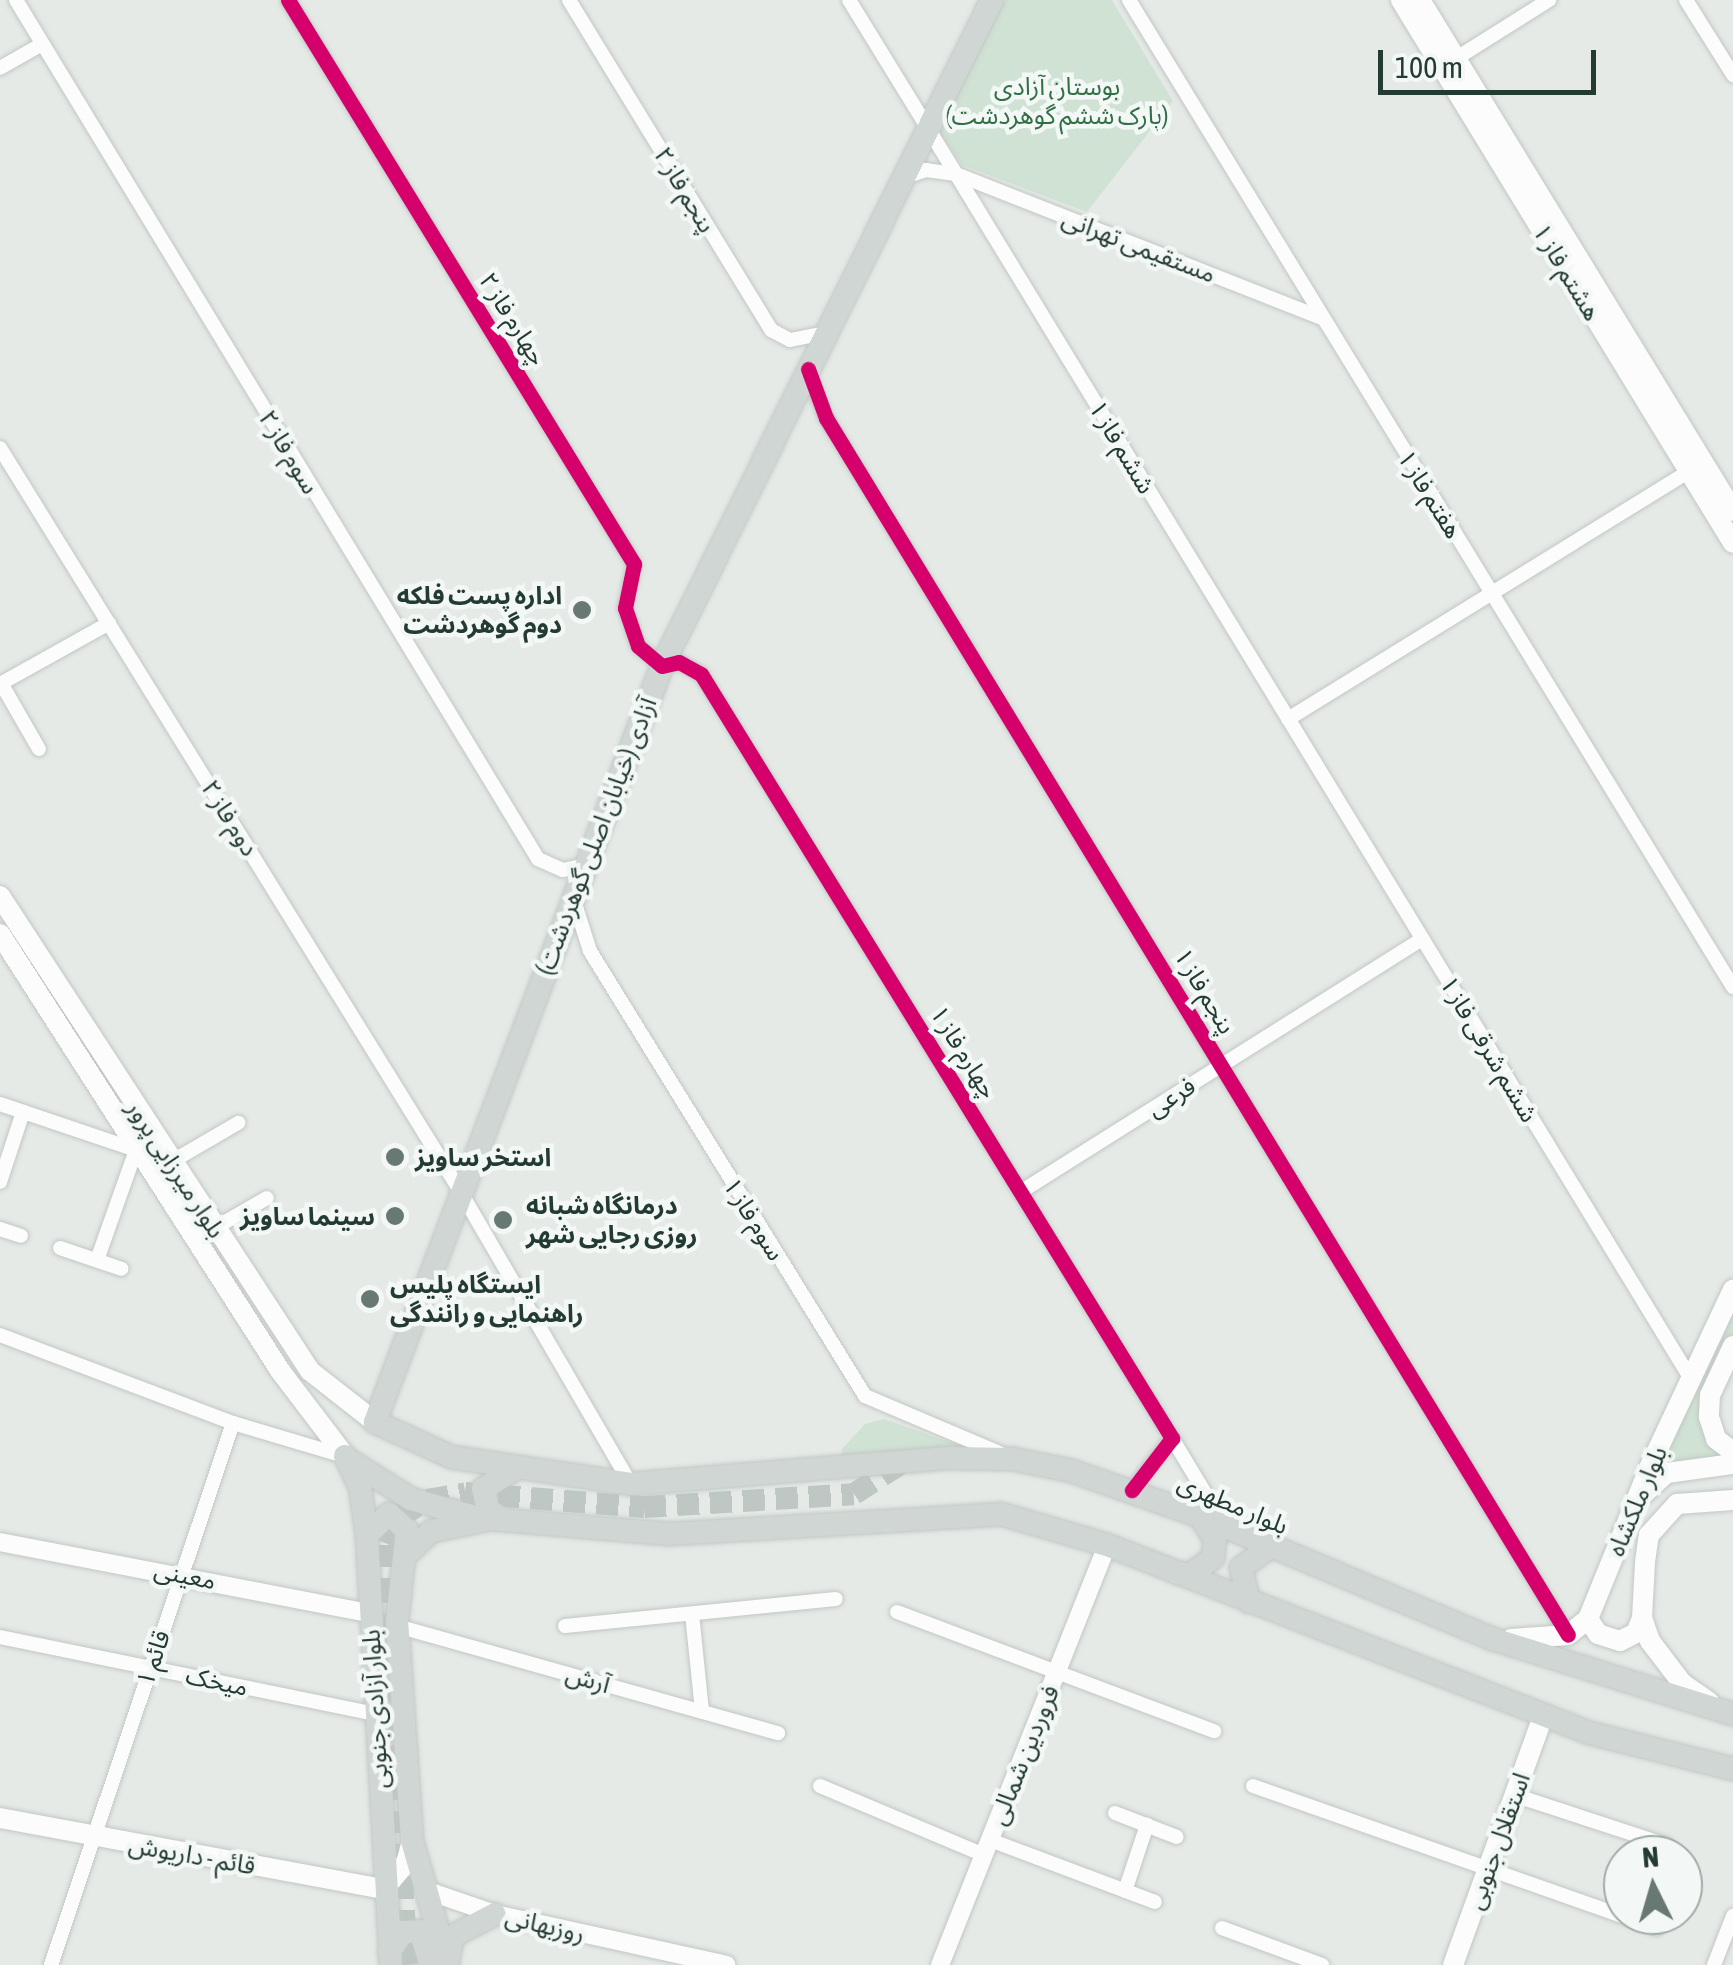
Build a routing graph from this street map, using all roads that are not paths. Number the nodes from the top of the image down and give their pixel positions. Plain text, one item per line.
1 (16, 0) edge
2 (288, 0) edge
3 (569, 0) edge
4 (849, 0) edge
5 (992, 0) edge
6 (1129, 0) edge
7 (1401, 0) edge
8 (1420, 0) edge
9 (1549, 0) edge
10 (1686, 0) edge
11 (42, 44) junction
12 (1449, 63) junction
13 (0, 68) edge
14 (1733, 76) edge
15 (928, 129) junction
16 (956, 174) junction
17 (904, 177) junction
18 (1322, 318) junction
19 (826, 333) junction
20 (808, 368) junction
21 (0, 448) edge
22 (1696, 467) junction
23 (1733, 511) edge
24 (1733, 543) edge
25 (1491, 594) junction
26 (108, 623) junction
27 (662, 666) junction
28 (0, 683) edge
29 (1288, 719) junction
30 (40, 749) dead end
31 (586, 865) junction
32 (0, 896) edge
33 (574, 897) junction
34 (0, 934) edge
35 (1422, 938) junction
36 (1733, 987) edge
37 (1221, 1066) junction
38 (0, 1104) edge
39 (24, 1112) junction
40 (238, 1123) dead end
41 (136, 1150) junction
42 (172, 1162) junction
43 (0, 1182) edge
44 (459, 1189) junction
45 (1022, 1192) junction
46 (267, 1198) dead end
47 (0, 1229) edge
48 (213, 1229) junction
49 (21, 1236) dead end
50 (60, 1248) dead end
51 (97, 1260) junction
52 (122, 1269) dead end
53 (1733, 1290) edge
54 (0, 1335) edge
55 (1733, 1346) edge
56 (1691, 1379) junction
57 (375, 1422) junction
58 (233, 1423) junction
59 (1172, 1438) junction
60 (1733, 1452) edge
61 (345, 1456) junction
62 (1013, 1459) junction
63 (1733, 1464) edge
64 (513, 1470) junction
65 (631, 1484) junction
66 (1132, 1490) junction
67 (1733, 1500) edge
68 (1635, 1502) junction
69 (1204, 1507) junction
70 (497, 1519) junction
71 (367, 1535) junction
72 (0, 1542) edge
73 (1107, 1545) junction
74 (1270, 1546) junction
75 (407, 1554) junction
76 (1173, 1572) junction
77 (182, 1574) junction
78 (836, 1599) dead end
79 (1249, 1602) junction
80 (896, 1612) dead end
81 (369, 1613) junction
82 (692, 1614) junction
83 (1642, 1618) junction
84 (1588, 1619) junction
85 (397, 1626) junction
86 (566, 1626) dead end
87 (1568, 1635) junction
88 (0, 1637) edge
89 (1490, 1638) junction
90 (150, 1666) junction
91 (1057, 1671) junction
92 (702, 1711) junction
93 (1728, 1713) edge
94 (375, 1714) junction
95 (1543, 1717) junction
96 (1214, 1731) dead end
97 (778, 1732) dead end
98 (1733, 1769) edge
99 (820, 1786) dead end
100 (1252, 1786) dead end
101 (1514, 1795) junction
102 (1114, 1812) dead end
103 (0, 1818) edge
104 (1148, 1826) junction
105 (1636, 1835) edge
106 (92, 1837) junction
107 (1178, 1837) dead end
108 (412, 1841) junction
109 (987, 1848) junction
110 (1488, 1868) junction
111 (384, 1888) junction
112 (424, 1890) junction
113 (1125, 1891) junction
114 (1155, 1902) dead end
115 (1603, 1909) edge
116 (496, 1914) junction
117 (1733, 1916) edge
118 (1222, 1928) dead end
119 (390, 1959) edge
120 (51, 1965) edge
121 (430, 1965) edge
122 (448, 1965) edge
123 (726, 1965) edge
124 (940, 1965) edge
125 (1322, 1965) edge
126 (1453, 1965) edge
127 (1714, 1965) edge

1 - 11 street, سوم فاز ۲
2 - 27 street, چهارم فاز ۲
3 - 19 street, پنجم فاز ۲
4 - 15 street, ششم فاز ۱
5 - 15 main road, آزادی (خیابان اصلی گوهردشت)
6 - 18 street, هفتم فاز ۱
7 - 12 main road, هشتم فاز ۱
8 - 12 main road, هشتم فاز ۱
9 - 12 street
10 - 14 street
11 - 13 street
11 - 31 street, سوم فاز ۲
12 - 22 main road, هشتم فاز ۱
15 - 16 street, ششم فاز ۱
15 - 17 main road, آزادی (خیابان اصلی گوهردشت)
16 - 17 street
16 - 18 street, مستقیمی تهرانی
16 - 29 street, ششم فاز ۱
17 - 19 main road, آزادی (خیابان اصلی گوهردشت)
18 - 25 street, هفتم فاز ۱
19 - 20 main road, آزادی (خیابان اصلی گوهردشت)
20 - 27 main road, آزادی (خیابان اصلی گوهردشت)
20 - 37 street, پنجم فاز ۱
21 - 26 street, دوم فاز ۲
22 - 23 main road, هشتم فاز ۱
22 - 24 main road, هشتم فاز ۱
22 - 25 street
25 - 29 street
25 - 36 street, هفتم فاز ۱
26 - 28 street
26 - 44 street, دوم فاز ۲
27 - 31 main road, آزادی (خیابان اصلی گوهردشت)
27 - 45 street, چهارم فاز ۱
28 - 30 street
29 - 35 street, ششم شرقی فاز ۱
31 - 33 main road, آزادی (خیابان اصلی گوهردشت)
32 - 42 main road, بلوار میرزایی پرور
33 - 44 main road, آزادی (خیابان اصلی گوهردشت)
33 - 62 street, سوم فاز ۱
34 - 41 main road, بلوار میرزایی پرور
35 - 37 street, فرعی
35 - 56 street, ششم شرقی فاز ۱
37 - 45 street, فرعی
37 - 87 street, پنجم فاز ۱
38 - 39 street
39 - 41 street
39 - 43 street
40 - 42 street
41 - 51 street
41 - 61 main road, بلوار میرزایی پرور
42 - 48 main road, بلوار میرزایی پرور
44 - 57 main road, آزادی (خیابان اصلی گوهردشت)
44 - 65 street, دوم فاز ۲
45 - 59 street, چهارم فاز ۱
46 - 48 street
47 - 49 street
48 - 57 main road, بلوار میرزایی پرور
50 - 51 street
51 - 52 street
53 - 56 main road, بلوار ملکشاه
54 - 58 street
55 - 60 main road
56 - 68 main road, بلوار ملکشاه
57 - 64 main road, بلوار مطهری
58 - 61 street
58 - 77 street, قائم ۱
59 - 66 street
59 - 69 street, چهارم فاز ۱
61 - 70 main road
61 - 71 main road, بلوار آزادی جنوبی
62 - 65 main road, بلوار مطهری
62 - 66 main road, بلوار مطهری
63 - 68 main road
64 - 65 main road, بلوار مطهری
64 - 70 main road
66 - 69 main road, بلوار مطهری
67 - 83 main road
68 - 84 main road, بلوار ملکشاه
69 - 74 main road, بلوار مطهری
69 - 76 main road
70 - 73 main road
70 - 75 main road
71 - 75 main road
71 - 81 main road, بلوار آزادی جنوبی
72 - 77 street, معینی
73 - 76 main road
73 - 91 street, فروردین شمالی
74 - 79 main road
74 - 89 main road, بلوار مطهری
75 - 85 main road, بلوار آزادی جنوبی
76 - 79 main road
77 - 81 street, معینی
77 - 90 street, قائم ۱
78 - 82 street
79 - 95 main road
80 - 91 street
81 - 94 main road, بلوار آزادی جنوبی
82 - 86 street
82 - 92 street
83 - 84 main road
83 - 93 main road
84 - 87 main road, بلوار ملکشاه
85 - 92 street, آرش
85 - 108 main road, بلوار آزادی جنوبی
87 - 89 main road
88 - 90 street, میخک
89 - 93 main road, بلوار مطهری
90 - 94 street, میخک
90 - 106 street, قائم ۱
91 - 96 street
91 - 109 street, فروردین شمالی
92 - 97 street, آرش
94 - 111 main road, بلوار آزادی جنوبی
95 - 98 main road
95 - 101 main road, استقلال جنوبی
99 - 109 street
100 - 110 street
101 - 105 street
101 - 110 main road, استقلال جنوبی
102 - 104 street
103 - 106 main road, قائم - داریوش
104 - 107 street
104 - 113 street
106 - 111 main road, قائم - داریوش
106 - 120 street, قائم ۱
108 - 111 main road
108 - 112 main road, بلوار آزادی جنوبی
109 - 113 street
109 - 124 street, فروردین شمالی
110 - 115 street
110 - 126 main road, استقلال جنوبی
111 - 119 main road, بلوار آزادی جنوبی
112 - 116 street, روزبهانی
112 - 122 main road, بلوار آزادی جنوبی
113 - 114 street
116 - 122 main road
116 - 123 street, روزبهانی
117 - 127 street
118 - 125 street
119 - 121 main road

